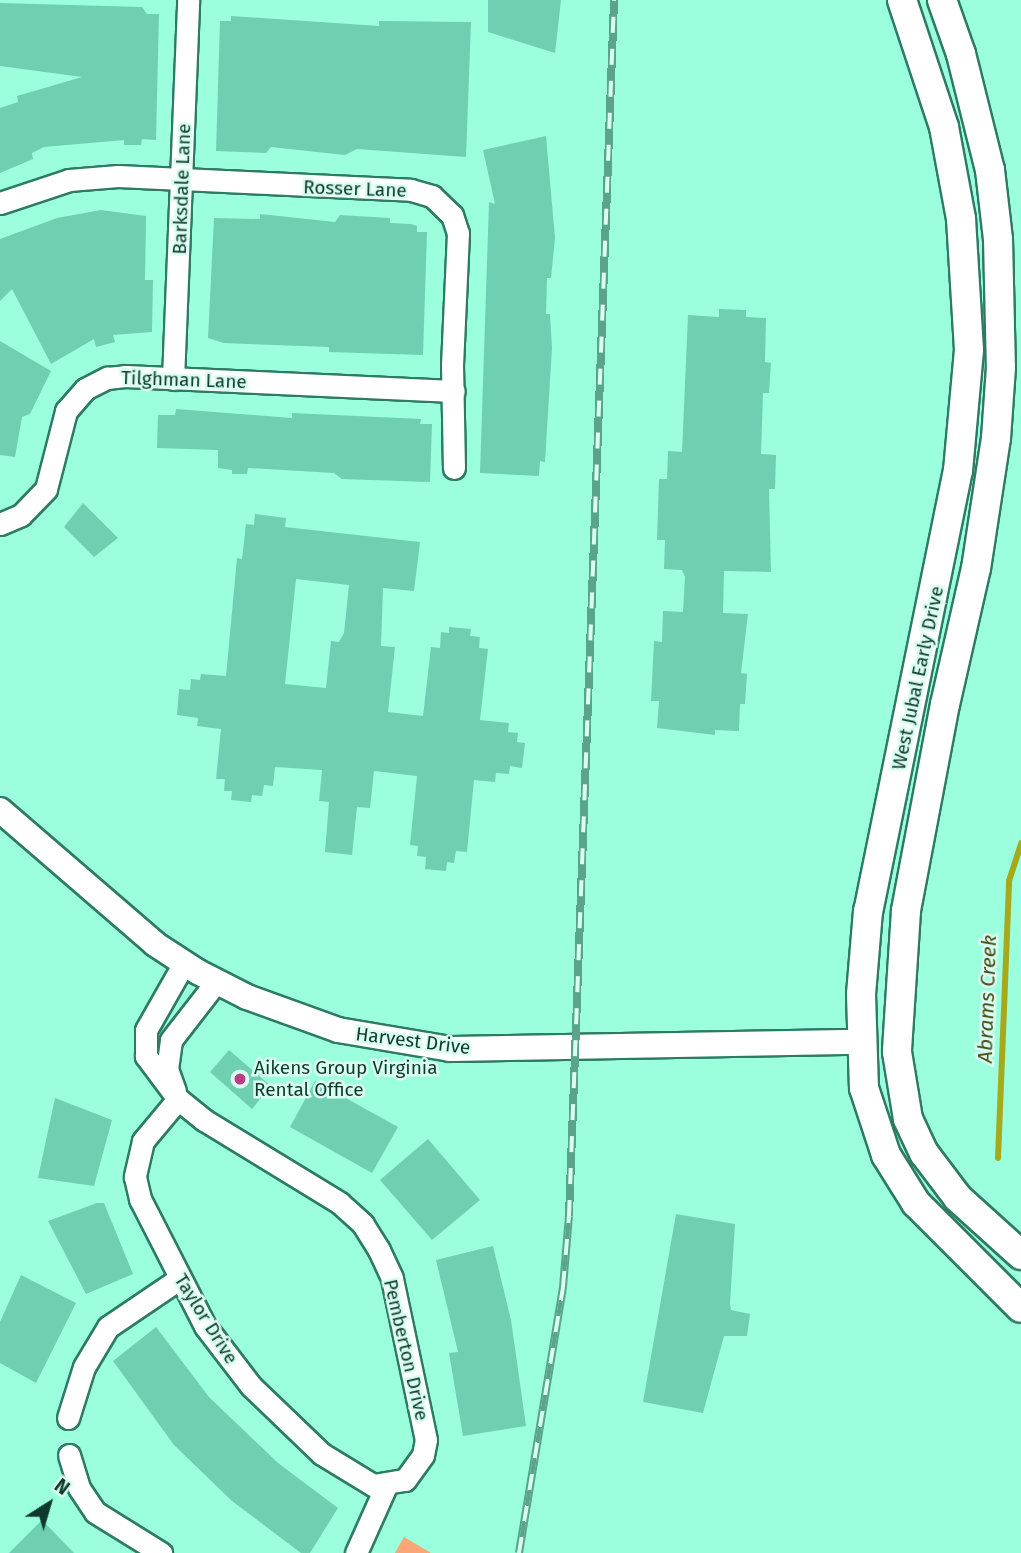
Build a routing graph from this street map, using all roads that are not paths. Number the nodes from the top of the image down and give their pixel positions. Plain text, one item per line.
1 (188, 0) edge
2 (902, 0) edge
3 (942, 0) edge
4 (184, 181) junction
5 (0, 203) edge
6 (173, 379) junction
7 (454, 391) junction
8 (454, 468) dead end
9 (0, 524) edge
10 (0, 810) edge
11 (184, 963) junction
12 (216, 982) junction
13 (897, 1041) junction
14 (862, 1042) junction
15 (178, 1099) junction
16 (1021, 1255) edge
17 (179, 1279) junction
18 (1021, 1308) edge
19 (68, 1418) dead end
20 (69, 1455) dead end
21 (386, 1486) junction
22 (161, 1553) edge
23 (356, 1553) edge

1 - 4 street, Barksdale Lane
2 - 14 main road, West Jubal Early Drive
3 - 13 main road, West Jubal Early Drive
4 - 5 street, Rosser Lane
4 - 6 street, Barksdale Lane
4 - 7 street, Rosser Lane
6 - 7 street, Tilghman Lane
6 - 9 street, Tilghman Lane
7 - 8 street, Rosser Lane
10 - 11 street, Harvest Drive
11 - 12 street, Harvest Drive
11 - 15 street, Pemberton Drive
12 - 14 street, Harvest Drive
12 - 15 street
13 - 14 street, Harvest Drive
13 - 16 main road, West Jubal Early Drive
14 - 18 main road, West Jubal Early Drive
15 - 17 street, Taylor Drive
15 - 21 street, Pemberton Drive
17 - 19 street
17 - 21 street, Taylor Drive
20 - 22 street
21 - 23 street

